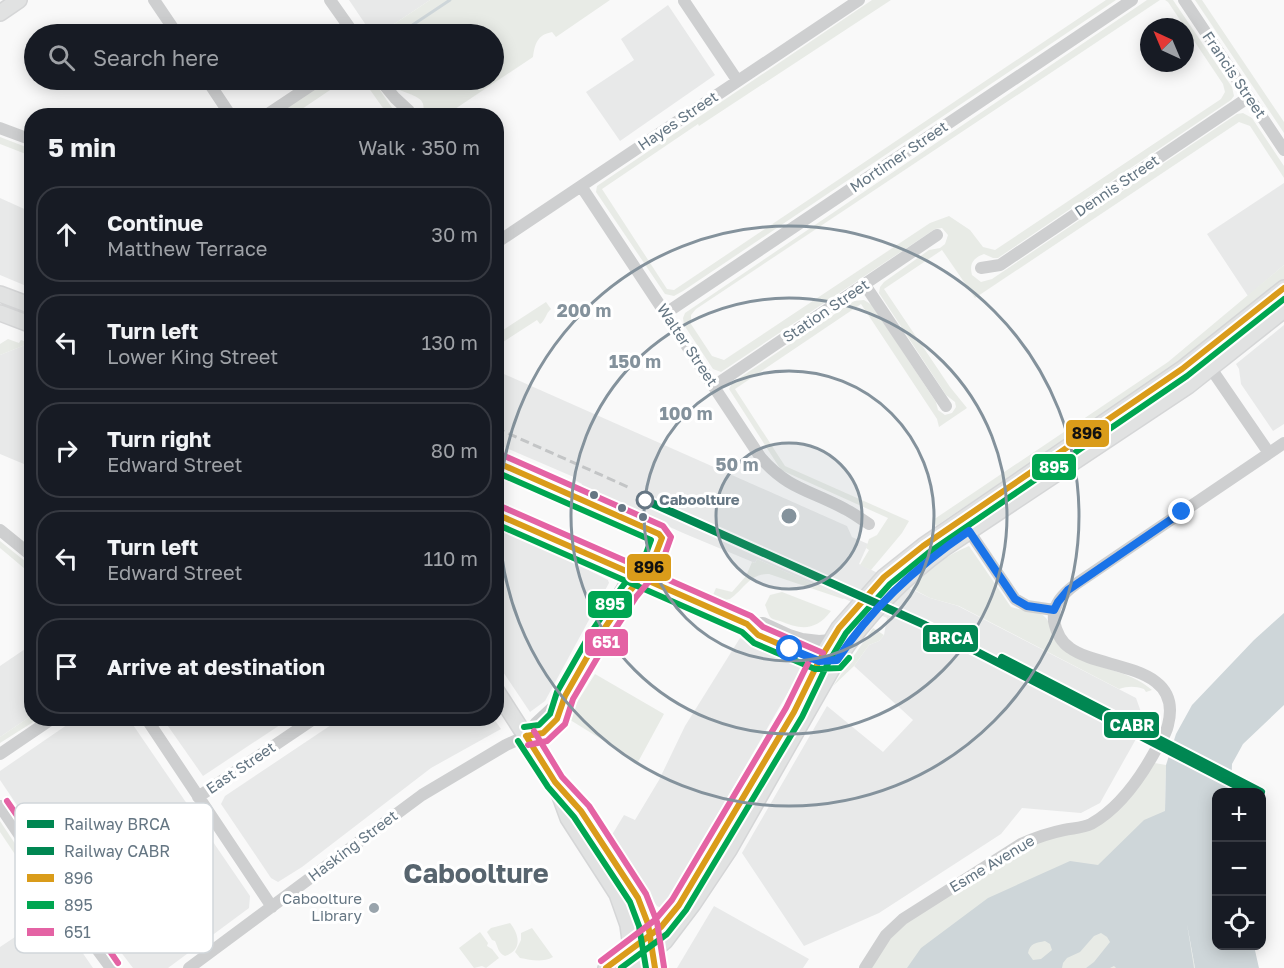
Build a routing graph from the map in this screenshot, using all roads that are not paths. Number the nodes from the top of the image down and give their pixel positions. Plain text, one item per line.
1 (19, 0) edge
2 (154, 0) edge
3 (330, 0) edge
4 (859, 0) edge
5 (1132, 0) edge
6 (1184, 0) edge
7 (684, 1) edge
8 (0, 13) edge
9 (170, 24) edge
10 (347, 24) edge
11 (737, 80) junction
12 (214, 90) edge
13 (304, 90) edge
14 (388, 90) edge
15 (1249, 97) junction
16 (226, 108) edge
17 (277, 108) edge
18 (406, 108) edge
19 (0, 128) edge
20 (24, 137) edge
21 (1284, 150) edge
22 (581, 186) junction
23 (937, 235) dead end
24 (504, 238) edge
25 (981, 268) dead end
26 (865, 285) junction
27 (1284, 288) edge
28 (0, 294) edge
29 (24, 303) edge
30 (1284, 310) edge
31 (0, 313) edge
32 (666, 313) junction
33 (24, 322) edge
34 (1202, 354) junction
35 (1212, 368) junction
36 (714, 386) junction
37 (946, 406) dead end
38 (1284, 443) edge
39 (1269, 453) junction
40 (504, 518) edge
41 (869, 524) dead end
42 (0, 530) edge
43 (969, 531) junction
44 (24, 550) edge
45 (635, 576) junction
46 (1054, 610) junction
47 (747, 624) junction
48 (832, 640) junction
49 (837, 660) junction
50 (819, 661) junction
51 (504, 702) edge
52 (41, 726) edge
53 (151, 726) edge
54 (303, 726) edge
55 (526, 736) junction
56 (0, 754) edge
57 (555, 782) junction
58 (198, 797) junction
59 (202, 803) edge
60 (0, 806) edge
61 (213, 819) edge
62 (15, 828) edge
63 (272, 907) junction
64 (650, 935) junction
65 (632, 949) junction
66 (213, 950) edge
67 (653, 952) junction
68 (100, 953) edge
69 (209, 953) edge
70 (111, 968) edge
71 (189, 968) edge
72 (606, 968) edge
73 (633, 968) edge
74 (654, 968) edge
75 (864, 968) edge

1 - 8 main road
2 - 9 street
3 - 10 street
4 - 11 street, Hayes Street
5 - 32 street, Mortimer Street
6 - 15 street, Francis Street
7 - 11 street
11 - 22 street, Hayes Street
12 - 16 street
13 - 17 street
14 - 18 street
15 - 21 street, Francis Street
15 - 25 street, Dennis Street
19 - 20 street
22 - 24 street, Hayes Street
22 - 32 street, Walter Street
23 - 26 street, Station Street
26 - 36 street, Station Street
26 - 37 street
27 - 34 main road
28 - 29 main road
30 - 35 main road
31 - 33 main road
32 - 36 street, Walter Street
34 - 35 street
34 - 48 main road
35 - 39 street
35 - 43 main road
36 - 41 street, Walter Street
38 - 39 street
39 - 46 street
40 - 45 street
42 - 44 street
43 - 46 street
43 - 49 main road
45 - 47 street
45 - 55 street
46 - 75 street, Esme Avenue
47 - 48 street
47 - 50 street
48 - 50 main road
49 - 50 street
49 - 67 main road
50 - 64 main road
51 - 55 main road
52 - 56 street
53 - 58 street
54 - 58 street, East Street
55 - 57 main road
55 - 63 street, Hasking Street
57 - 64 main road
57 - 65 main road
58 - 59 street
60 - 62 street
61 - 63 street
63 - 66 street, Hasking Street
64 - 65 main road
64 - 67 main road
65 - 72 main road
65 - 73 main road
67 - 73 main road
67 - 74 main road
68 - 70 street
69 - 71 street, Hasking Street

